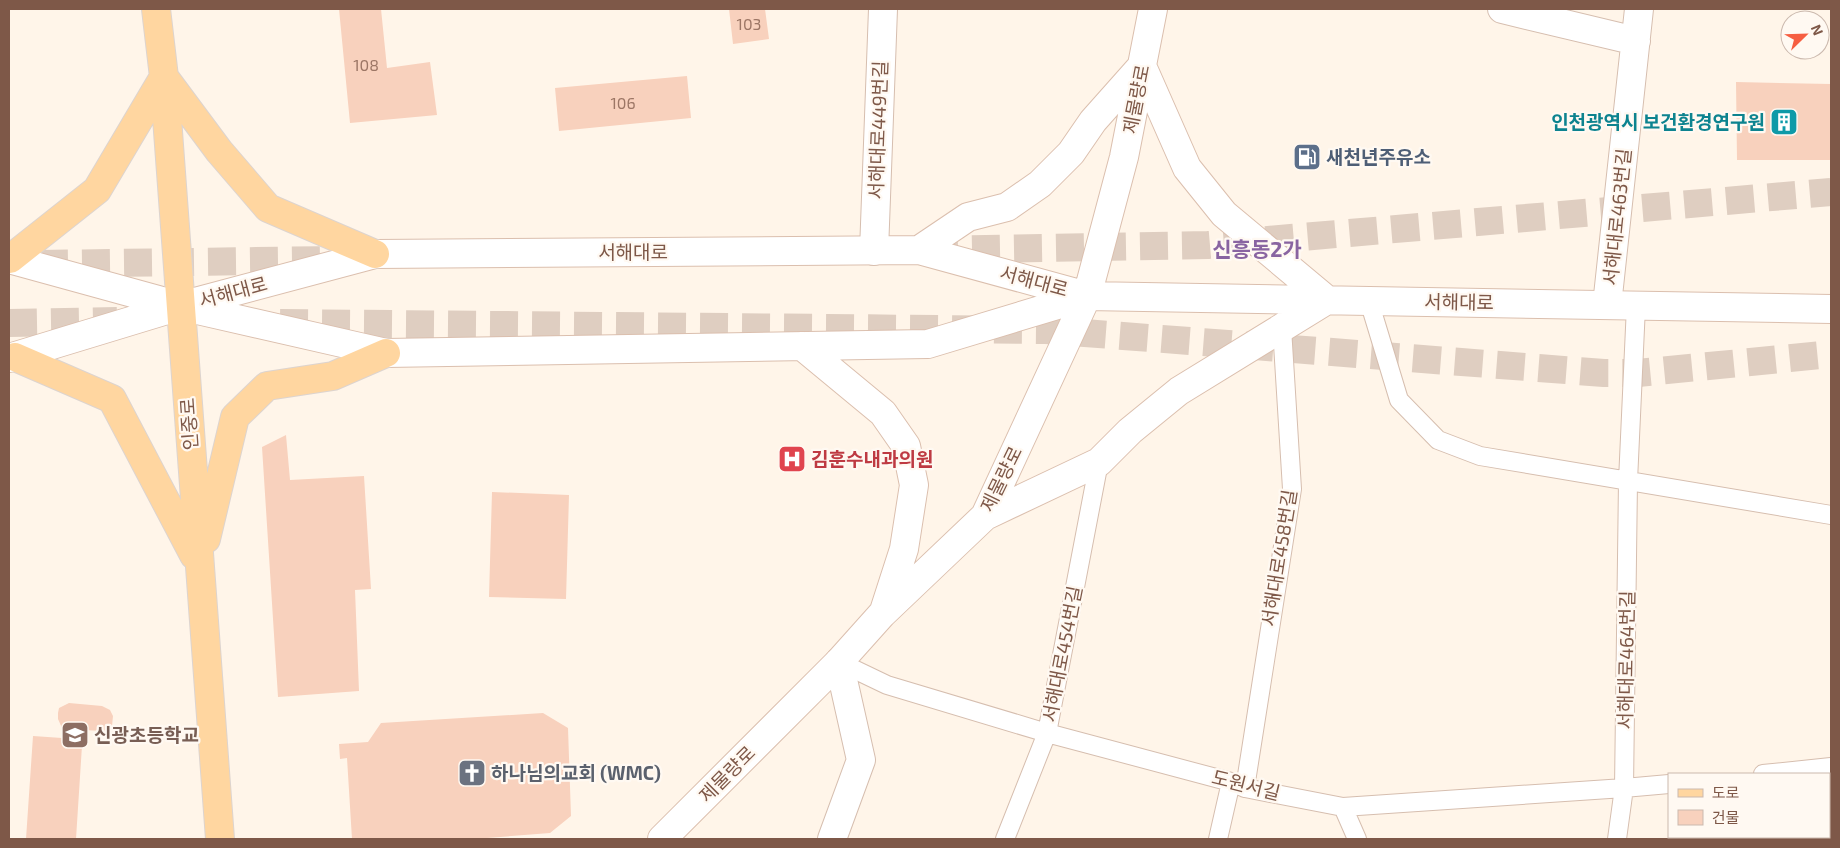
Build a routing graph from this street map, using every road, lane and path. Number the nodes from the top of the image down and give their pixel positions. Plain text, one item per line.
1 (156, 9) edge
2 (883, 9) edge
3 (1153, 9) edge
4 (1502, 9) edge
5 (1639, 9) edge
6 (1636, 41) junction
7 (1142, 66) junction
8 (164, 77) junction
9 (919, 250) junction
10 (874, 251) junction
11 (375, 254) junction
12 (9, 259) edge
13 (1087, 296) junction
14 (1328, 300) junction
15 (1369, 301) junction
16 (1607, 305) junction
17 (180, 306) junction
18 (1636, 306) junction
19 (1831, 309) edge
20 (1282, 328) junction
21 (802, 346) junction
22 (386, 353) junction
23 (12, 357) edge
24 (1099, 462) junction
25 (1628, 481) junction
26 (1831, 515) edge
27 (985, 516) junction
28 (200, 565) junction
29 (882, 614) junction
30 (839, 662) junction
31 (1047, 733) junction
32 (1831, 767) edge
33 (1773, 773) edge
34 (1668, 784) edge
35 (1238, 785) junction
36 (1624, 788) junction
37 (1343, 807) junction
38 (220, 839) edge
39 (662, 839) edge
40 (832, 839) edge
41 (1005, 839) edge
42 (1218, 839) edge
43 (1358, 839) edge
44 (1617, 839) edge

1 - 8 main road, 인중로
2 - 10 main road, 서해대로449번길
3 - 7 main road, 제물량로
4 - 6 main road
5 - 6 main road, 서해대로463번길
6 - 16 main road, 서해대로463번길
7 - 9 main road
7 - 13 main road, 제물량로
7 - 14 main road
8 - 11 main road
8 - 12 main road
8 - 17 main road, 인중로
9 - 10 main road, 서해대로
9 - 13 main road, 서해대로
10 - 11 main road, 서해대로
11 - 17 main road, 서해대로
12 - 17 main road, 서해대로
13 - 14 main road, 서해대로
13 - 21 main road, 서해대로
13 - 27 main road, 제물량로
14 - 15 main road, 서해대로
14 - 20 main road
15 - 16 main road, 서해대로
15 - 25 lane
16 - 18 main road, 서해대로
17 - 22 main road, 서해대로
17 - 23 main road, 서해대로
17 - 28 main road, 인중로
18 - 19 main road, 서해대로
18 - 25 lane, 서해대로464번길
20 - 24 main road
20 - 35 lane, 서해대로458번길
21 - 22 main road, 서해대로
21 - 29 main road
22 - 28 main road
23 - 28 main road
24 - 27 main road
24 - 31 lane, 서해대로454번길
25 - 26 lane
25 - 36 lane, 서해대로464번길
27 - 29 main road, 제물량로
28 - 38 main road, 인중로
29 - 30 main road, 제물량로
30 - 31 lane, 도원서길
30 - 39 main road, 제물량로
30 - 40 main road
31 - 35 lane, 도원서길
31 - 41 lane, 서해대로454번길
32 - 33 lane
34 - 36 lane, 도원서길
35 - 37 lane, 도원서길
35 - 42 lane, 서해대로458번길
36 - 37 lane, 도원서길
36 - 44 lane, 서해대로464번길
37 - 43 lane

